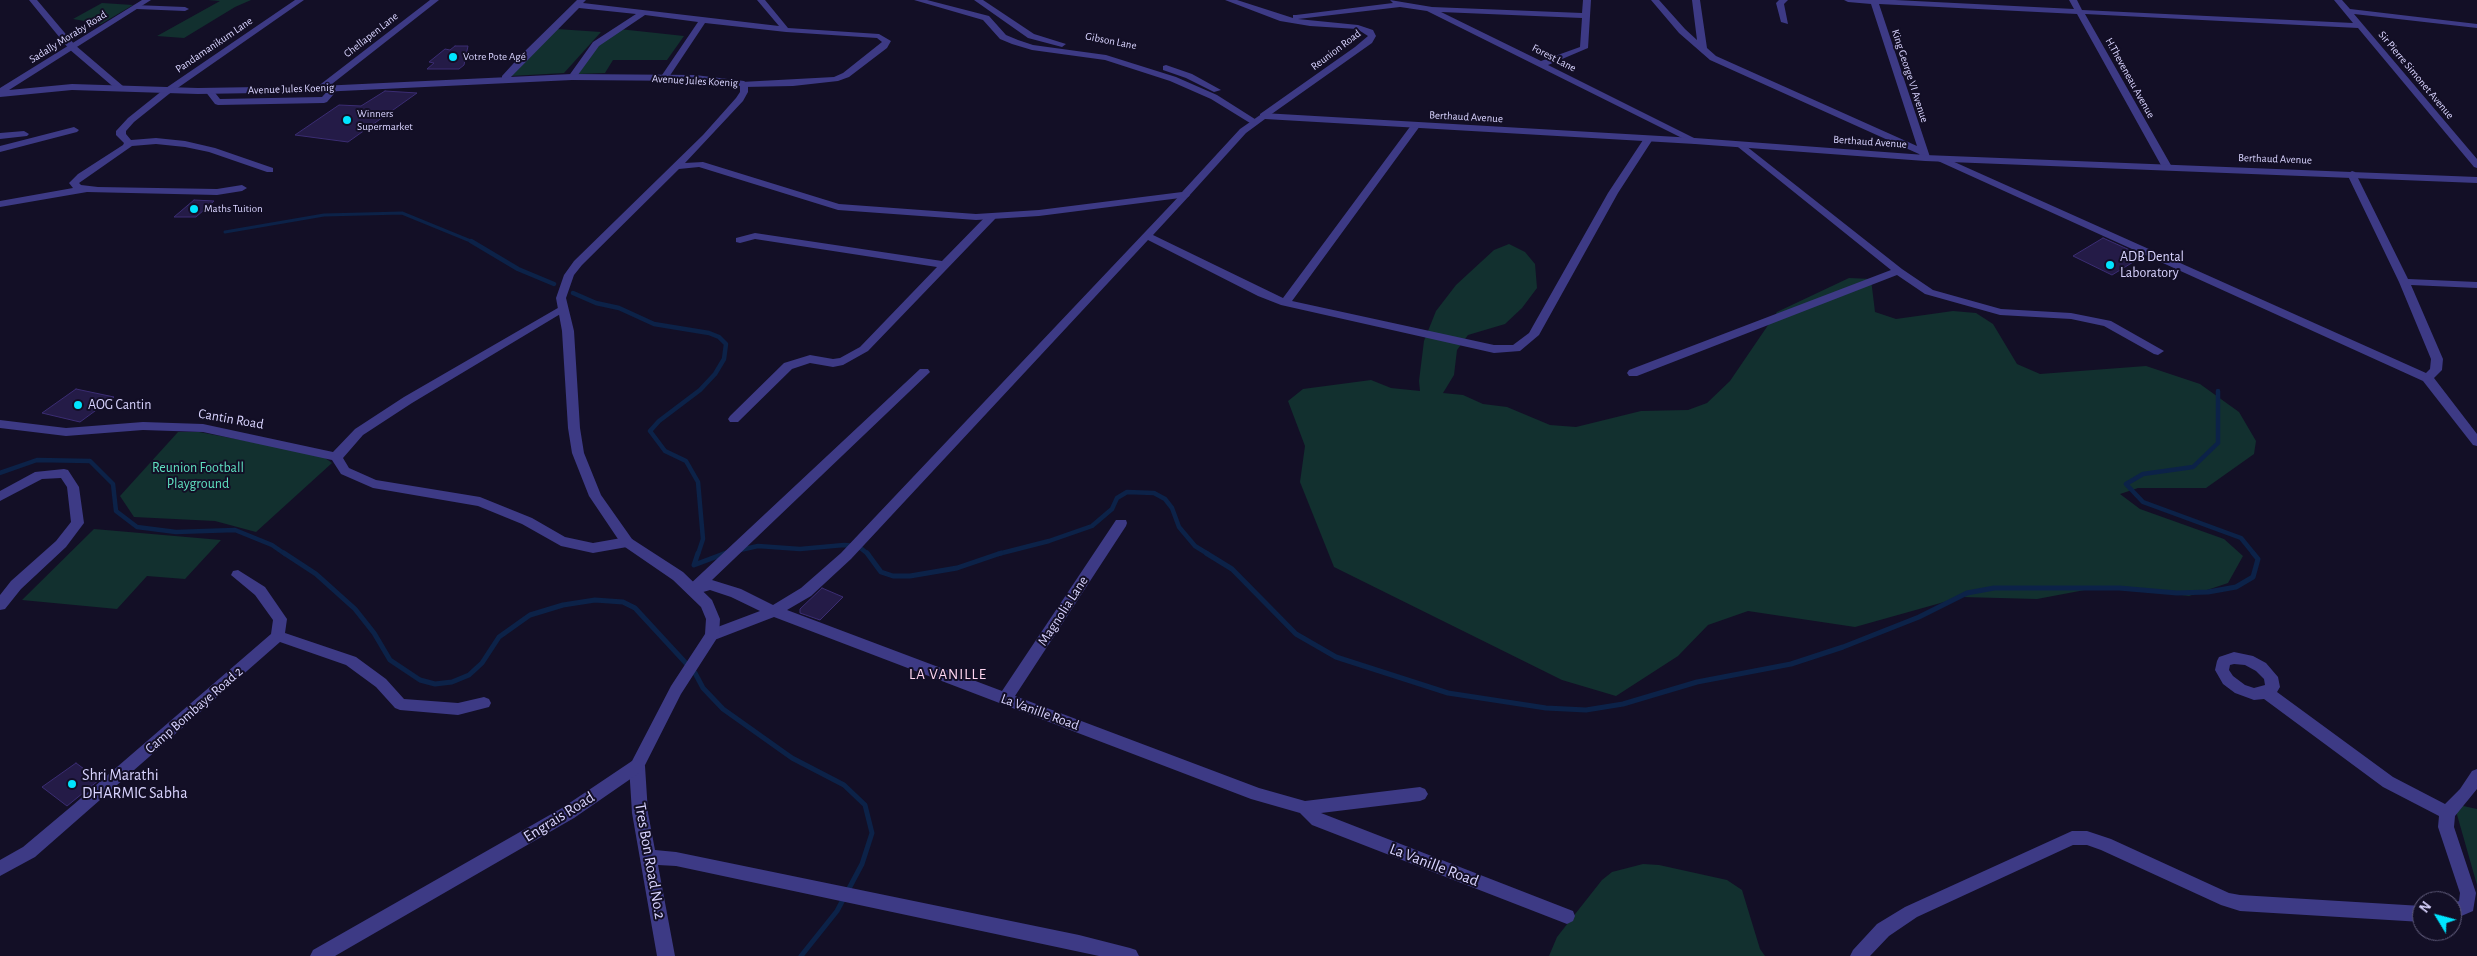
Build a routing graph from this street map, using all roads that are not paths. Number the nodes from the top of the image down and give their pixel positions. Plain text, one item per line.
1 (33, 0) edge
2 (147, 0) edge
3 (300, 0) edge
4 (435, 0) edge
5 (761, 0) edge
6 (918, 0) edge
7 (978, 0) edge
8 (1229, 0) edge
9 (1587, 0) edge
10 (1655, 0) edge
11 (1696, 0) edge
12 (1784, 0) edge
13 (1848, 0) edge
14 (2073, 0) edge
15 (2338, 0) edge
16 (1874, 1) edge
17 (579, 2) edge
18 (1251, 3) edge
19 (1397, 3) edge
20 (137, 6) junction
21 (185, 9) dead end
22 (1429, 9) junction
23 (2346, 11) junction
24 (2080, 12) junction
25 (643, 13) junction
26 (1586, 16) junction
27 (1283, 19) junction
28 (703, 20) junction
29 (1785, 22) dead end
30 (2359, 26) junction
31 (2477, 26) edge
32 (786, 30) junction
33 (72, 47) junction
34 (1703, 50) junction
35 (1542, 64) junction
36 (572, 77) junction
37 (505, 78) junction
38 (664, 78) junction
39 (744, 84) junction
40 (120, 88) junction
41 (320, 88) junction
42 (335, 88) junction
43 (208, 91) junction
44 (166, 92) junction
45 (0, 93) edge
46 (1237, 111) junction
47 (1263, 116) junction
48 (1253, 121) junction
49 (1416, 126) junction
50 (74, 130) dead end
51 (24, 134) dead end
52 (0, 136) edge
53 (706, 137) junction
54 (1648, 139) junction
55 (1695, 142) junction
56 (129, 143) junction
57 (1741, 145) junction
58 (0, 149) edge
59 (1924, 155) junction
60 (705, 159) junction
61 (1941, 159) junction
62 (682, 162) junction
63 (2477, 165) edge
64 (2167, 168) junction
65 (718, 169) junction
66 (270, 170) dead end
67 (2352, 174) junction
68 (2477, 180) edge
69 (83, 188) junction
70 (242, 188) dead end
71 (1185, 195) junction
72 (0, 203) edge
73 (991, 217) junction
74 (1147, 236) junction
75 (740, 240) dead end
76 (946, 265) junction
77 (1898, 271) junction
78 (2404, 282) junction
79 (2477, 285) edge
80 (1285, 303) junction
81 (563, 308) junction
82 (2158, 351) dead end
83 (924, 372) dead end
84 (1633, 373) dead end
85 (2427, 378) junction
86 (734, 419) dead end
87 (0, 424) edge
88 (2477, 442) edge
89 (336, 457) junction
90 (0, 497) edge
91 (1121, 522) dead end
92 (627, 542) junction
93 (238, 575) dead end
94 (693, 590) junction
95 (0, 605) edge
96 (774, 611) junction
97 (712, 635) junction
98 (278, 636) junction
99 (2267, 693) dead end
100 (1005, 699) junction
101 (484, 703) dead end
102 (637, 766) junction
103 (2477, 776) edge
104 (1420, 794) dead end
105 (1305, 808) junction
106 (2447, 813) junction
107 (648, 857) junction
108 (0, 869) edge
109 (2462, 908) edge
110 (2412, 913) edge
111 (1567, 916) dead end
112 (319, 956) edge
113 (666, 956) edge
114 (1130, 956) edge
115 (1859, 956) edge

1 - 33 street
2 - 20 street, Sadally Moraby Road
3 - 44 street, Pandamanikum Lane
4 - 41 street, Chellapen Lane
5 - 32 street
6 - 46 street
7 - 46 street, Gibson Lane
8 - 18 street, Reunion Road
9 - 26 street
10 - 34 street
11 - 34 street
12 - 29 street
13 - 16 street
14 - 24 street, H.Theveneau Avenue
15 - 23 street, Sir Pierre Simonet Avenue
16 - 24 street
16 - 59 street, King George VI Avenue
17 - 25 street
17 - 37 street
18 - 27 street, Reunion Road
19 - 22 street, Forest Lane
19 - 27 street, Forest Lane
20 - 21 street
20 - 33 street, Sadally Moraby Road
22 - 26 street
22 - 35 street, Forest Lane
23 - 30 street, Sir Pierre Simonet Avenue
23 - 31 street
24 - 30 street
24 - 64 street, H.Theveneau Avenue
25 - 28 street
25 - 36 street
26 - 35 street
27 - 47 street, Reunion Road
28 - 32 street
28 - 38 street
30 - 63 street, Sir Pierre Simonet Avenue
32 - 39 street
33 - 40 street
33 - 45 street, Sadally Moraby Road
34 - 59 street
35 - 55 street, Forest Lane
36 - 37 street, Avenue Jules Koenig
36 - 38 street, Avenue Jules Koenig
37 - 42 street, Avenue Jules Koenig
38 - 39 street, Avenue Jules Koenig
39 - 53 street, Avenue Jules Koenig
40 - 44 street, Avenue Jules Koenig
40 - 45 street, Avenue Jules Koenig
41 - 42 street, Avenue Jules Koenig
41 - 43 street, Avenue Jules Koenig
42 - 43 street
43 - 44 street, Avenue Jules Koenig
44 - 56 street, Pandamanikum Lane
46 - 48 street
47 - 48 street
47 - 49 street, Berthaud Avenue
48 - 71 street
49 - 54 street, Berthaud Avenue
49 - 80 street
50 - 58 street
51 - 52 street
53 - 60 street
53 - 62 street, Avenue Jules Koenig
54 - 55 street, Berthaud Avenue
54 - 80 street
55 - 57 street, Berthaud Avenue
56 - 66 street
56 - 69 street
57 - 59 street, Berthaud Avenue
57 - 77 street
59 - 61 street, Berthaud Avenue
60 - 62 street
60 - 65 street
61 - 64 street, Berthaud Avenue
61 - 85 street
62 - 65 street
62 - 81 street, Avenue Jules Koenig
64 - 67 street, Berthaud Avenue
65 - 73 street
67 - 68 street, Berthaud Avenue
67 - 78 street
69 - 70 street
69 - 72 street
71 - 73 street
71 - 74 street
73 - 76 street
74 - 80 street
74 - 96 street
75 - 76 street
76 - 86 street
77 - 82 street
77 - 84 street
78 - 79 street
78 - 85 street
81 - 89 street
81 - 92 street, Avenue Jules Koenig
83 - 94 street
85 - 88 street
87 - 89 street, Cantin Road
89 - 92 street
90 - 95 street
91 - 100 street, Magnolia Lane
92 - 94 street, Avenue Jules Koenig
93 - 98 street
94 - 96 street, La Vanille Road
94 - 97 street, Avenue Jules Koenig
96 - 97 street
96 - 100 street, La Vanille Road
97 - 102 street, Engrais Road
98 - 101 street
98 - 108 street, Camp Bombaye Road 2
99 - 106 street
100 - 105 street, La Vanille Road
102 - 107 street, Tres Bon Road No.2
102 - 112 street, Engrais Road
103 - 106 street
104 - 105 street, La Vanille Road
105 - 111 street, La Vanille Road
106 - 109 street
107 - 113 street, Tres Bon Road No.2
107 - 114 street
110 - 115 street

